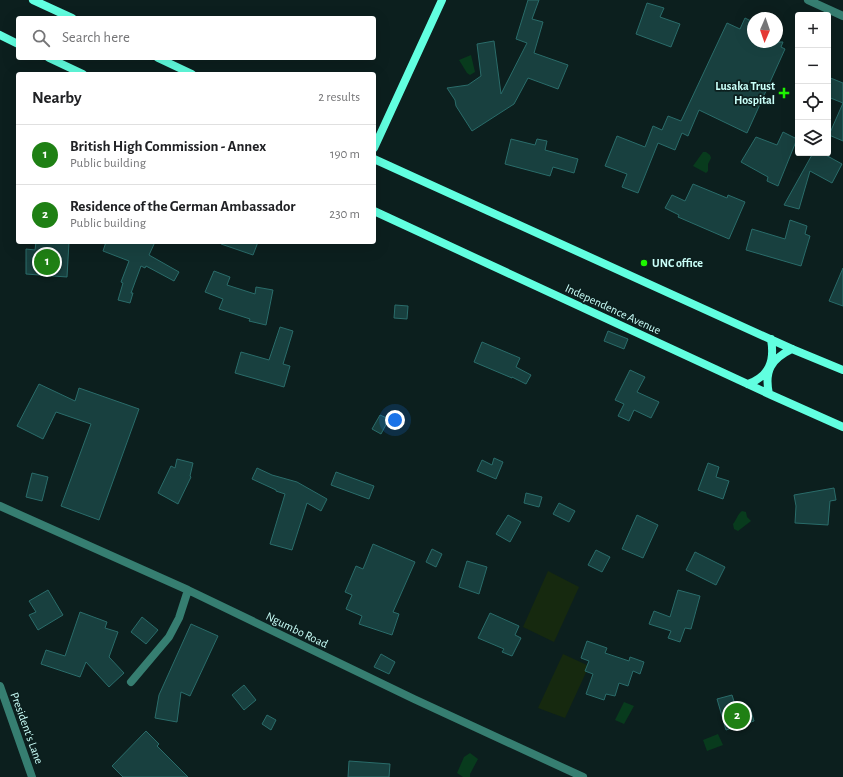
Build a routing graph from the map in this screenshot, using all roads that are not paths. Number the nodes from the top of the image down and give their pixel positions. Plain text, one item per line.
1 (33, 0) edge
2 (442, 0) edge
3 (808, 0) edge
4 (68, 16) edge
5 (843, 16) edge
6 (0, 35) edge
7 (16, 43) edge
8 (53, 60) edge
9 (162, 60) edge
10 (79, 72) edge
11 (188, 72) edge
12 (376, 144) edge
13 (376, 160) edge
14 (376, 212) edge
15 (772, 339) junction
16 (792, 349) junction
17 (843, 370) edge
18 (748, 384) junction
19 (769, 394) junction
20 (843, 427) edge
21 (0, 506) edge
22 (188, 590) junction
23 (131, 682) dead end
24 (0, 686) edge
25 (32, 777) edge
26 (583, 777) edge

1 - 4 main road
2 - 12 main road
3 - 5 street
6 - 7 main road
8 - 10 main road
9 - 11 main road
13 - 15 main road
14 - 18 main road, Independence Avenue
15 - 16 main road
15 - 18 main road
16 - 17 main road
16 - 19 main road
18 - 19 main road, Independence Avenue
19 - 20 main road, Independence Avenue
21 - 22 street, Ngumbo Road
22 - 23 street
22 - 26 street, Ngumbo Road
24 - 25 street, President's Lane

